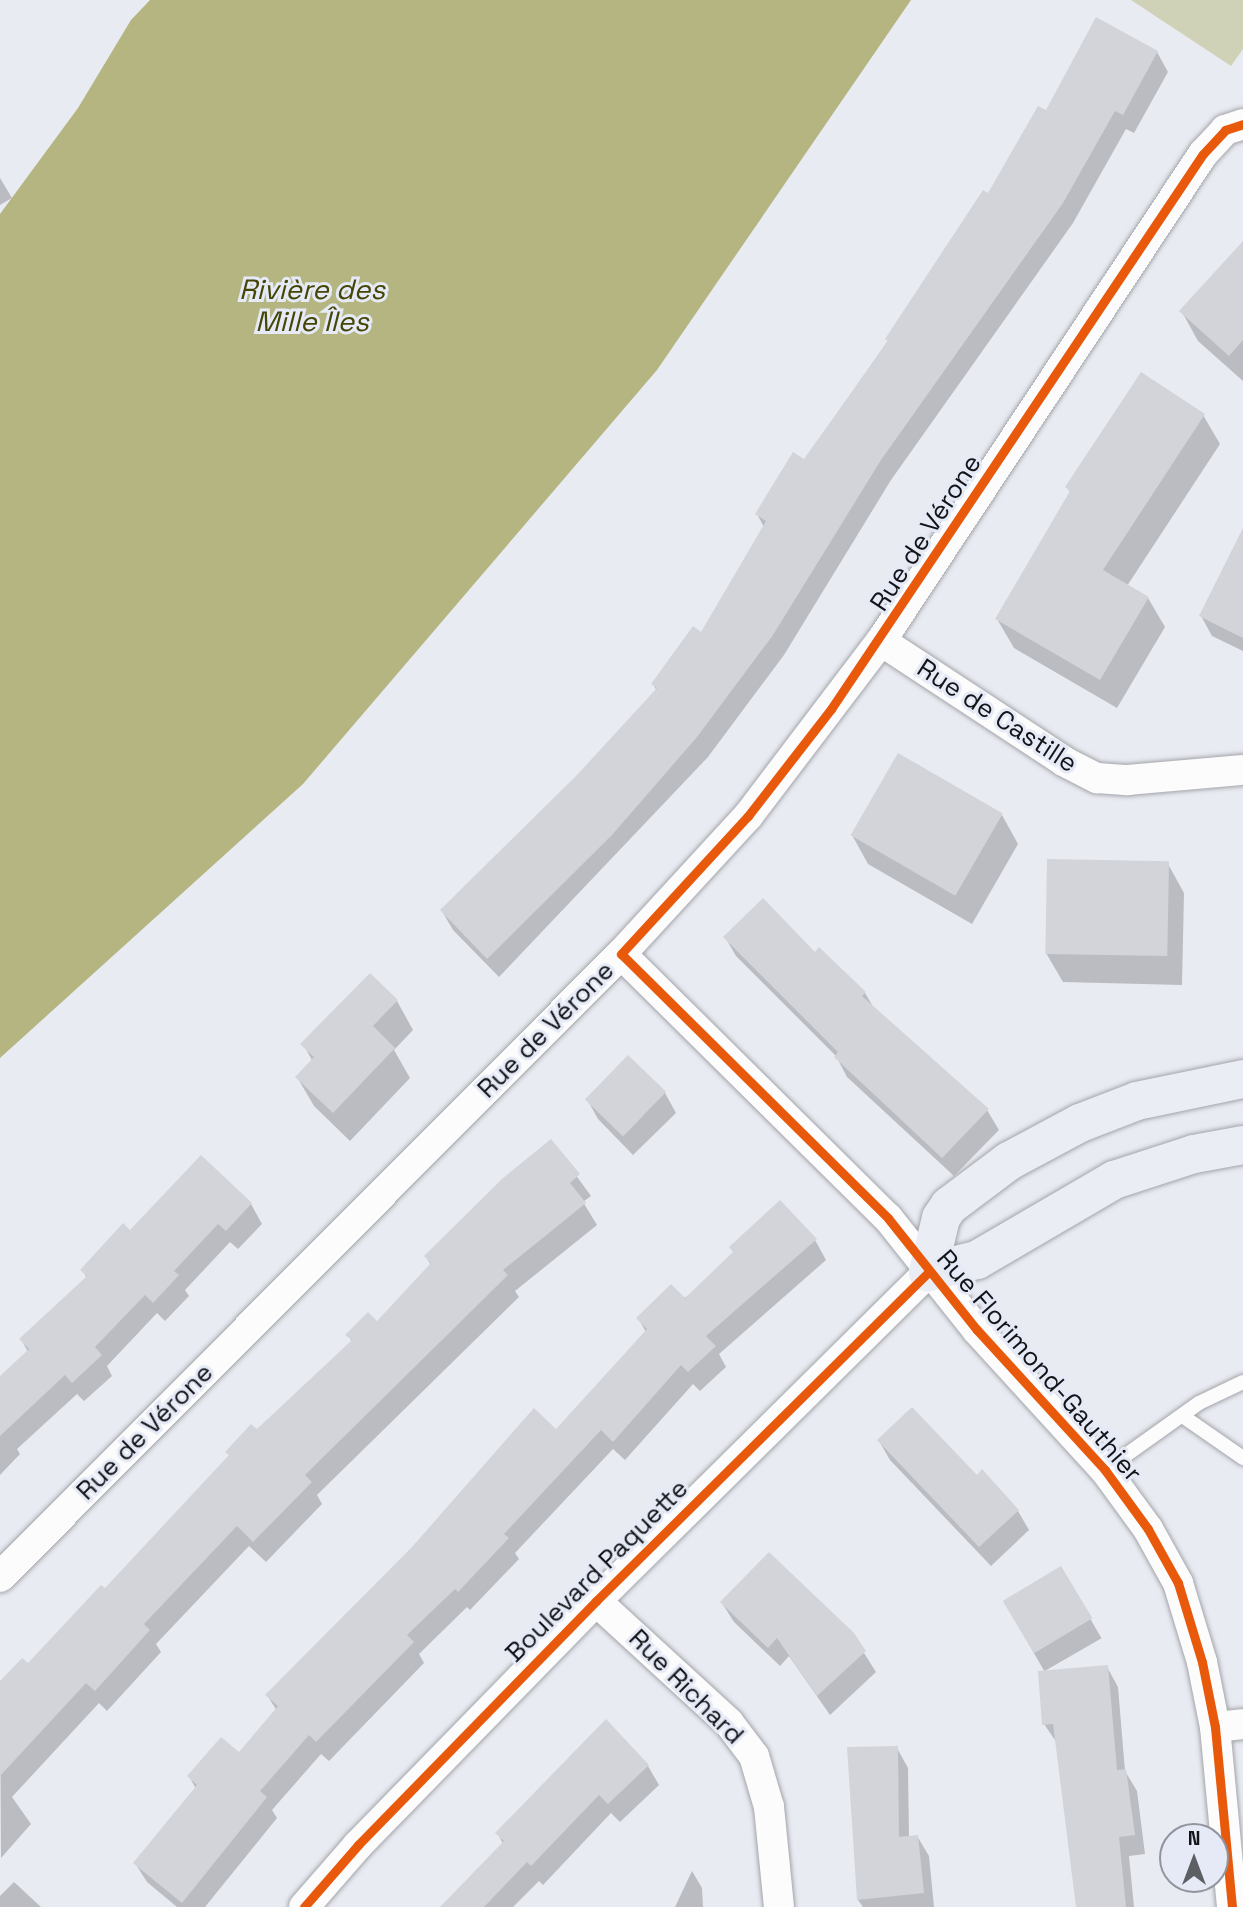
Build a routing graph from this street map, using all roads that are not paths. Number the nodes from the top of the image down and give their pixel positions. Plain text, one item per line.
1 (1243, 124) edge
2 (881, 641) junction
3 (1243, 770) edge
4 (621, 954) junction
5 (1243, 1079) edge
6 (1243, 1145) edge
7 (929, 1272) junction
8 (1243, 1382) edge
9 (1184, 1417) junction
10 (1243, 1458) edge
11 (1105, 1470) junction
12 (0, 1577) edge
13 (596, 1601) junction
14 (1229, 1726) edge
15 (304, 1907) edge
16 (779, 1907) edge
17 (1232, 1907) edge

1 - 2 street, Rue de Vérone
2 - 3 street, Rue de Castille
2 - 4 street, Rue de Vérone
4 - 7 street, Rue Florimond-Gauthier
4 - 12 street, Rue de Vérone
5 - 7 highway
6 - 7 highway
7 - 11 street, Rue Florimond-Gauthier
7 - 13 street, Boulevard Paquette
8 - 9 lane
9 - 10 lane
9 - 11 lane
11 - 14 street, Rue Florimond-Gauthier
13 - 15 street, Boulevard Paquette
13 - 16 street, Rue Richard
14 - 17 street, Rue Florimond-Gauthier

